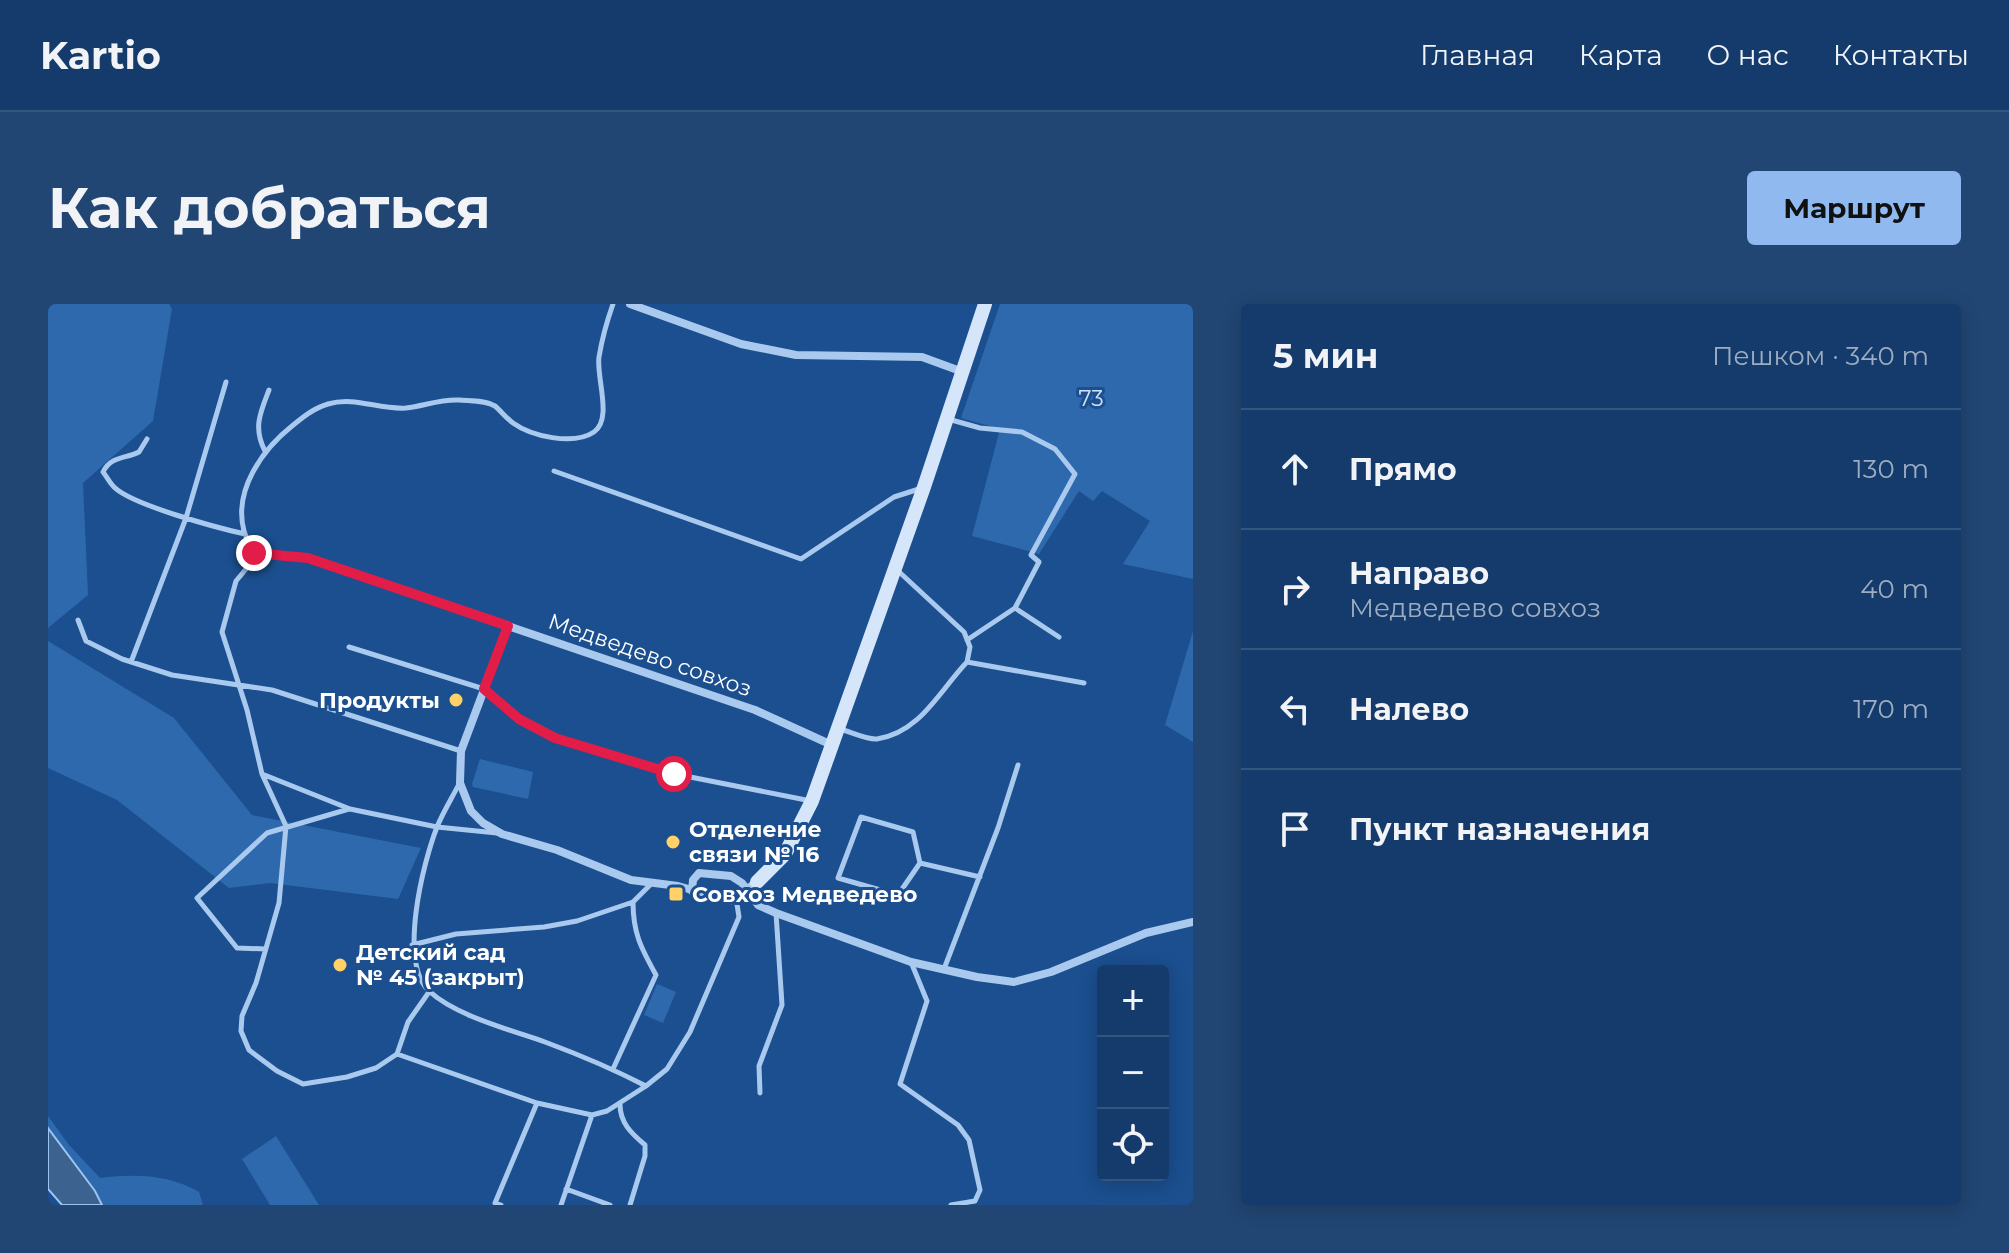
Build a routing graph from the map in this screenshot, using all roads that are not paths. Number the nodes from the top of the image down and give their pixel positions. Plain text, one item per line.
1 (613, 304) edge
2 (630, 304) edge
3 (985, 304) edge
4 (963, 372) junction
5 (226, 382) dead end
6 (269, 390) dead end
7 (947, 418) junction
8 (147, 439) dead end
9 (265, 451) junction
10 (554, 471) dead end
11 (924, 487) junction
12 (186, 518) junction
13 (246, 534) junction
14 (254, 553) junction
15 (896, 568) junction
16 (1015, 608) junction
17 (78, 620) dead end
18 (508, 626) junction
19 (1059, 637) dead end
20 (967, 640) junction
21 (349, 647) dead end
22 (131, 662) junction
23 (967, 662) junction
24 (237, 683) junction
25 (1084, 683) dead end
26 (484, 689) junction
27 (840, 729) junction
28 (834, 746) junction
29 (461, 751) junction
30 (1018, 765) dead end
31 (262, 774) junction
32 (460, 783) junction
33 (812, 801) junction
34 (350, 809) junction
35 (286, 826) junction
36 (437, 827) junction
37 (502, 834) junction
38 (920, 863) junction
39 (980, 877) junction
40 (653, 882) junction
41 (752, 887) junction
42 (692, 891) junction
43 (736, 898) junction
44 (633, 902) junction
45 (776, 913) junction
46 (1193, 922) edge
47 (412, 945) junction
48 (266, 949) junction
49 (911, 962) junction
50 (944, 969) junction
51 (429, 992) junction
52 (397, 1054) junction
53 (613, 1069) junction
54 (646, 1086) junction
55 (760, 1093) dead end
56 (537, 1103) junction
57 (620, 1103) junction
58 (592, 1115) junction
59 (566, 1189) junction
60 (501, 1205) edge
61 (561, 1205) edge
62 (610, 1205) edge
63 (630, 1205) edge
64 (951, 1205) edge

1 - 9 lane
2 - 4 street
3 - 4 street
4 - 7 street
5 - 12 lane
6 - 9 lane
7 - 11 street
7 - 16 lane
8 - 12 lane
9 - 13 lane
10 - 11 lane
11 - 15 street
12 - 13 lane
12 - 22 lane
13 - 14 lane
14 - 18 lane
14 - 24 lane
15 - 20 lane
15 - 27 street
16 - 19 lane
16 - 20 lane
17 - 22 lane
18 - 26 street
18 - 28 street, Медведево совхоз
20 - 23 lane
21 - 26 lane
22 - 24 lane
23 - 25 lane
23 - 27 lane
24 - 29 lane
24 - 31 lane
26 - 29 street
26 - 33 lane
27 - 28 street
28 - 33 street
29 - 32 street
30 - 39 lane
31 - 34 lane
31 - 35 lane
32 - 36 lane
32 - 37 street
33 - 41 street
34 - 35 lane
34 - 36 lane
35 - 48 lane
35 - 48 lane
36 - 37 lane
36 - 47 lane
37 - 40 street
38 - 38 lane
38 - 39 lane
39 - 50 lane
40 - 42 street
40 - 44 lane
41 - 42 street
41 - 43 street
41 - 45 street
42 - 43 street
43 - 54 lane
44 - 47 lane
44 - 53 lane
45 - 49 street
45 - 55 lane
46 - 50 street
47 - 51 lane
48 - 52 lane
49 - 50 street
49 - 64 lane
51 - 52 lane
51 - 53 lane
52 - 56 lane
53 - 54 lane
54 - 57 lane
56 - 58 lane
56 - 60 lane
57 - 58 lane
57 - 63 lane
58 - 59 lane
59 - 61 lane
59 - 62 lane

